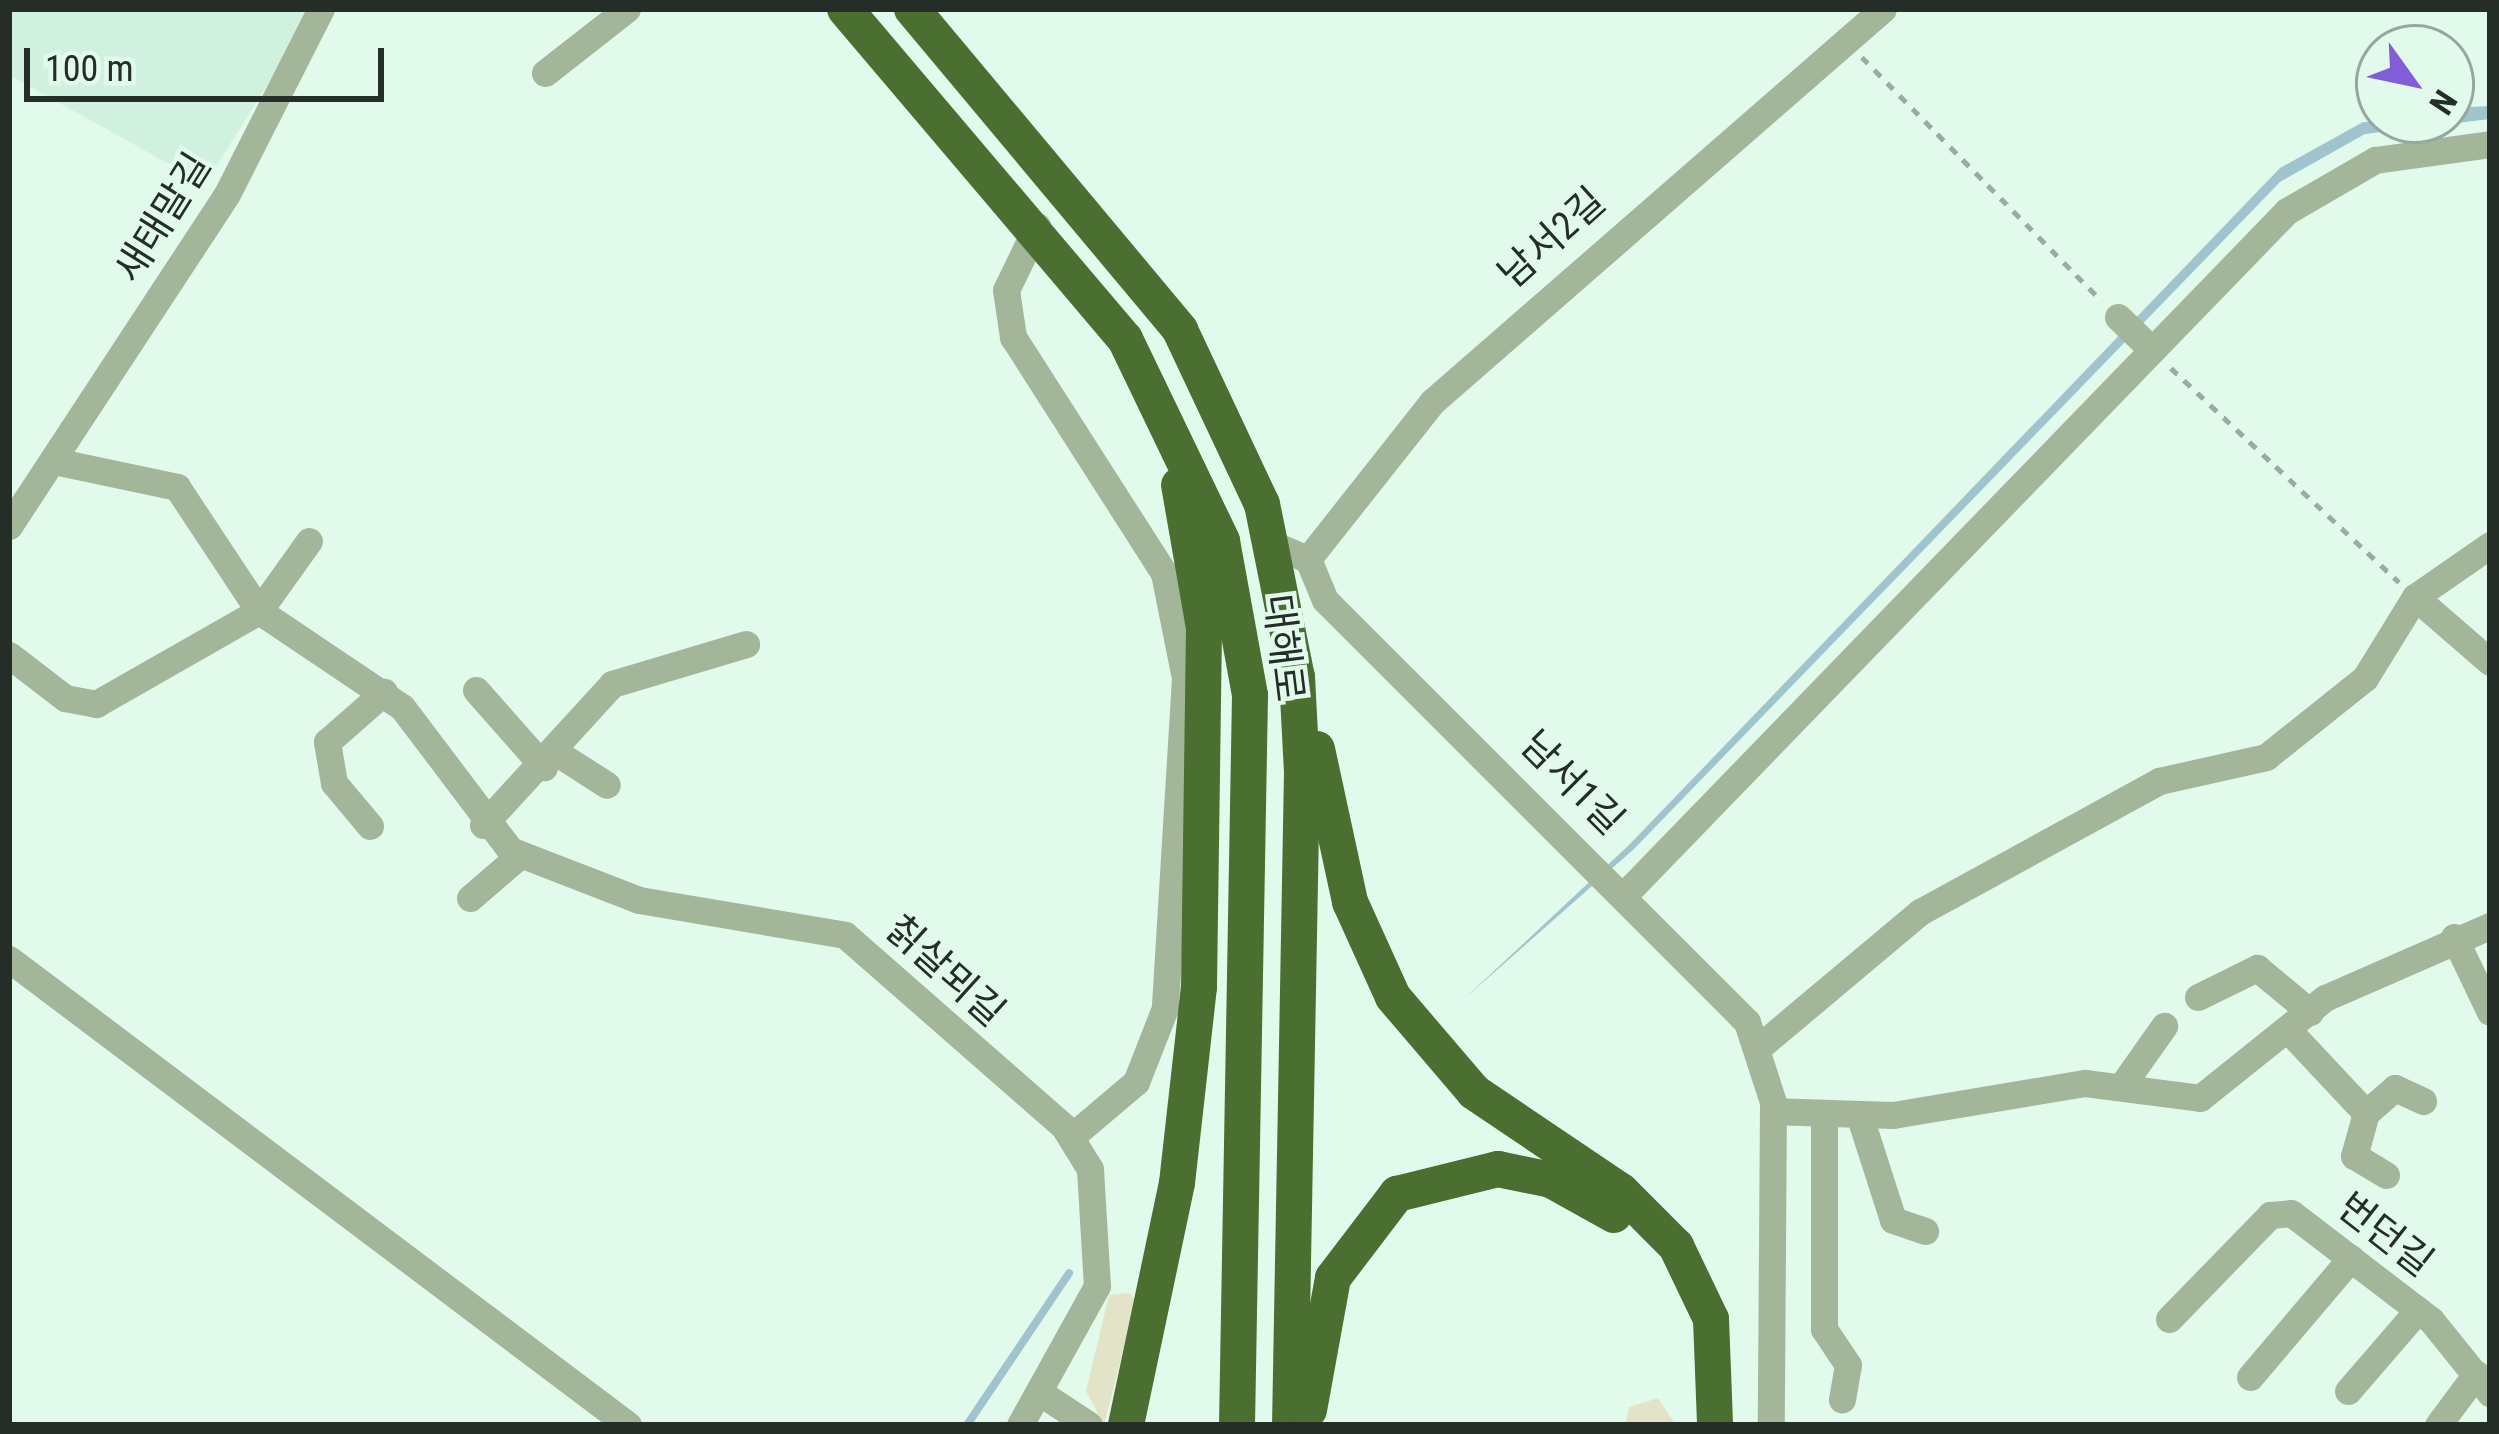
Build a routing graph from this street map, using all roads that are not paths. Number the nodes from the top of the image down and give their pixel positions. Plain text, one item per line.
1 (321, 9) edge
2 (628, 9) edge
3 (844, 9) edge
4 (912, 9) edge
5 (1883, 9) edge
6 (545, 73) dead end
7 (2490, 144) edge
8 (1036, 226) junction
9 (2118, 317) road end
10 (2146, 343) junction
11 (1146, 378) junction
12 (54, 460) junction
13 (9, 526) edge
14 (309, 541) dead end
15 (1272, 544) junction
16 (2490, 545) edge
17 (1307, 559) junction
18 (2415, 597) junction
19 (259, 611) junction
20 (1292, 643) junction
21 (746, 644) dead end
22 (9, 655) edge
23 (2490, 662) edge
24 (476, 691) dead end
25 (384, 692) junction
26 (551, 760) junction
27 (607, 785) dead end
28 (483, 825) junction
29 (370, 826) dead end
30 (520, 854) junction
31 (1623, 888) junction
32 (470, 898) dead end
33 (2490, 926) edge
34 (2454, 937) junction
35 (9, 958) edge
36 (2198, 998) dead end
37 (2490, 1012) edge
38 (2299, 1022) junction
39 (2164, 1026) dead end
40 (1759, 1047) junction
41 (2121, 1087) junction
42 (2423, 1101) dead end
43 (1773, 1111) junction
44 (1823, 1113) junction
45 (2366, 1113) junction
46 (1859, 1114) junction
47 (1072, 1136) junction
48 (2386, 1175) dead end
49 (1924, 1231) dead end
50 (2351, 1258) junction
51 (2418, 1310) junction
52 (2169, 1319) dead end
53 (2250, 1377) dead end
54 (2483, 1384) edge
55 (2348, 1391) dead end
56 (1042, 1394) junction
57 (1842, 1400) dead end
58 (628, 1425) edge
59 (1020, 1425) edge
60 (1089, 1425) edge
61 (1126, 1425) edge
62 (1237, 1425) edge
63 (1290, 1425) edge
64 (1307, 1425) edge
65 (1694, 1425) edge
66 (1715, 1425) edge
67 (1772, 1425) edge
68 (2438, 1425) edge

1 - 12 street, 새태말길
2 - 6 street
3 - 8 highway, 대해로
4 - 15 highway, 대해로
5 - 17 street, 남서2길
7 - 10 street
8 - 11 highway, 대해로
8 - 47 street
9 - 10 street
10 - 31 street
11 - 61 highway
11 - 62 highway, 대해로
12 - 13 street, 새태말길
12 - 19 street
14 - 19 street
15 - 17 street
15 - 20 highway, 대해로
16 - 18 street
17 - 31 street, 남서1길
18 - 23 street
18 - 40 street
19 - 22 street
19 - 25 street, 칡살뫼길
20 - 63 highway, 대해로
20 - 66 highway
21 - 26 street
24 - 26 street
25 - 28 street, 칡살뫼길
25 - 29 street
26 - 27 street
26 - 28 street
28 - 30 street, 칡살뫼길
30 - 32 street
30 - 47 street, 칡살뫼길
31 - 40 street, 남서1길
33 - 34 street
34 - 37 street
34 - 38 street
35 - 58 street
36 - 38 street
38 - 41 street
38 - 45 street
39 - 41 street
40 - 43 street, 남서1길
41 - 46 street
42 - 45 street
43 - 44 street
43 - 67 street, 남서1길
44 - 46 street
44 - 57 street
45 - 48 street
46 - 49 street
47 - 56 street
50 - 51 street, 번던길
50 - 52 street, 번던길
50 - 53 street
51 - 54 street, 번던길
51 - 55 street
54 - 68 street
56 - 59 street
56 - 60 street
64 - 65 highway

